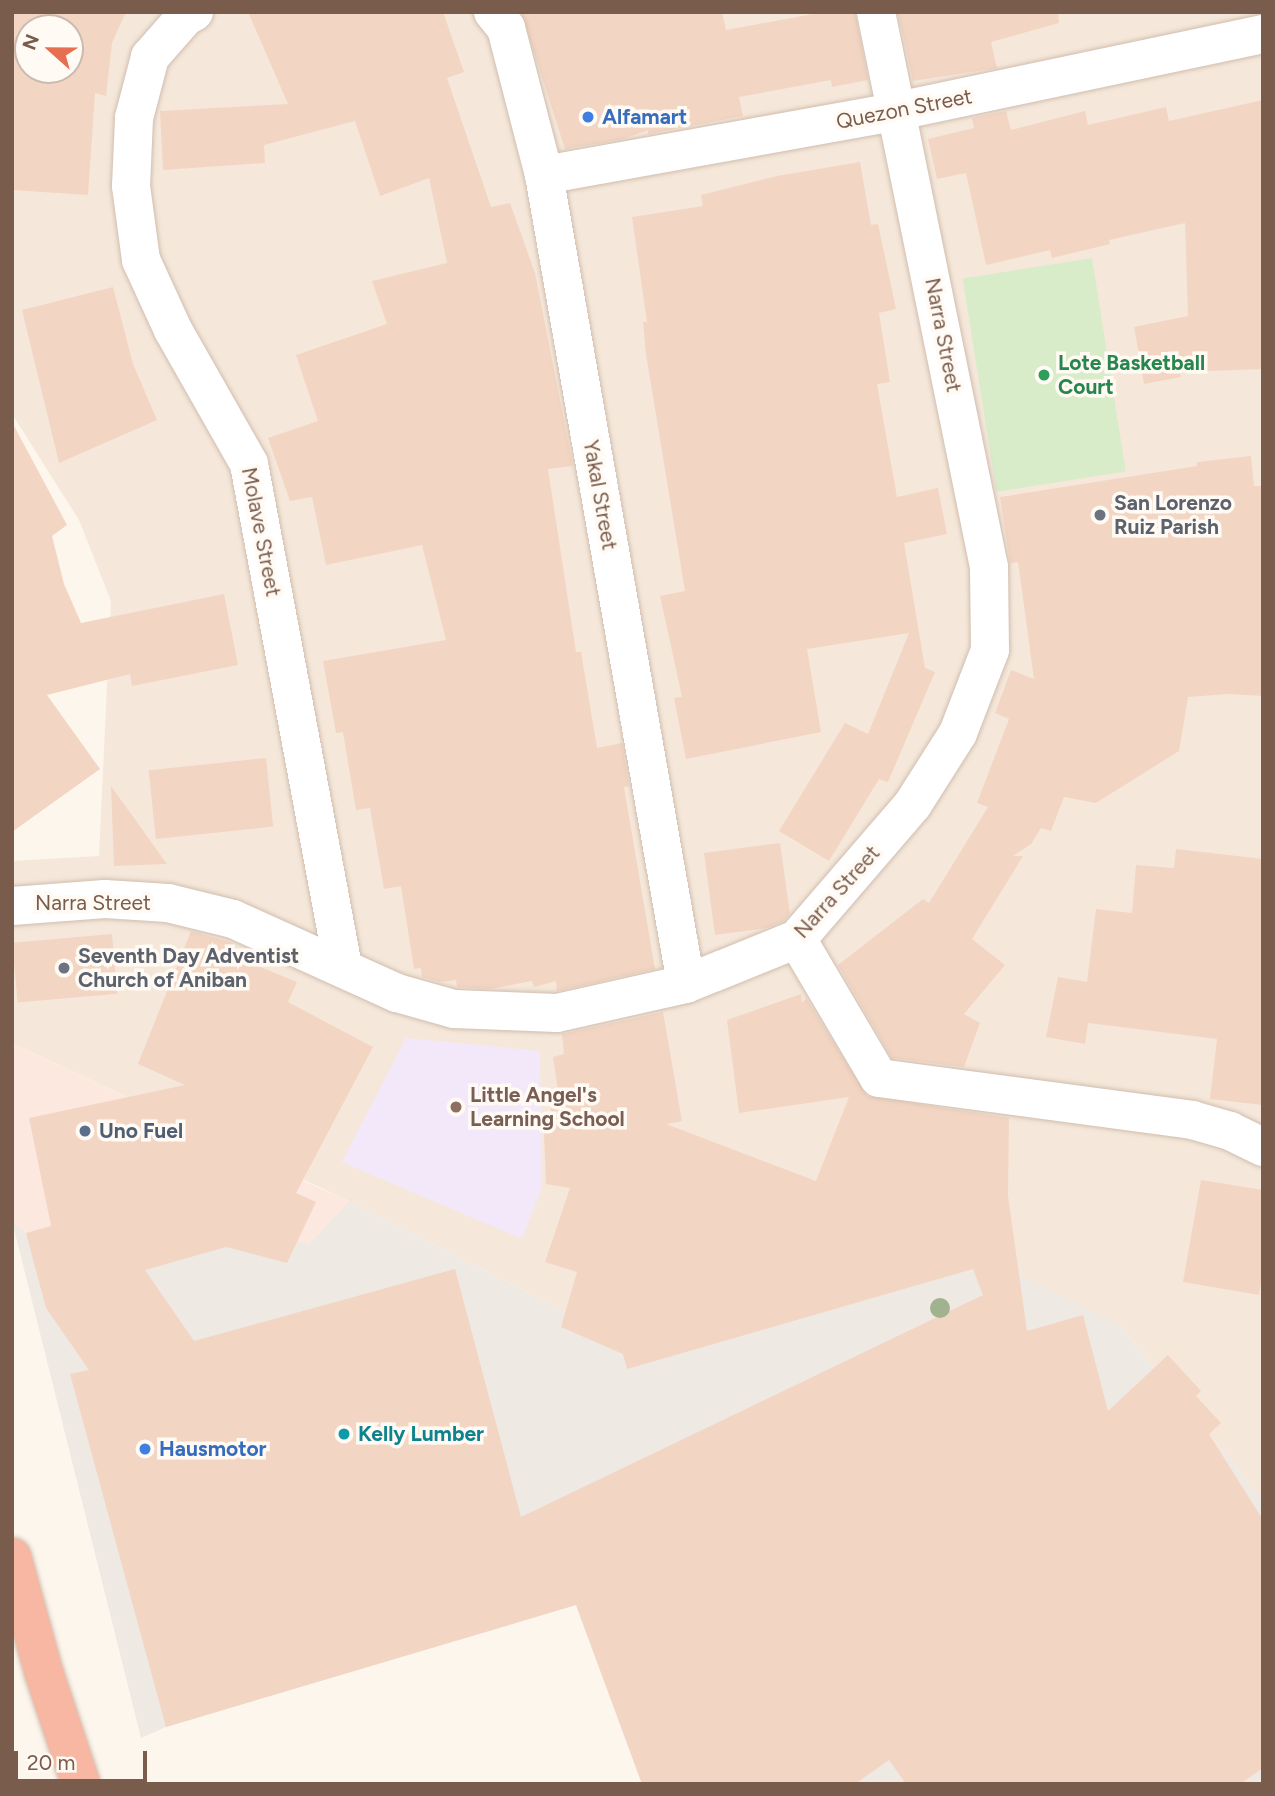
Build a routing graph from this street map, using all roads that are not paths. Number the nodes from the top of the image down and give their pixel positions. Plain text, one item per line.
1 (194, 12) edge
2 (493, 12) edge
3 (876, 12) edge
4 (1263, 34) edge
5 (898, 111) junction
6 (544, 175) junction
7 (12, 906) edge
8 (797, 939) junction
9 (343, 967) junction
10 (686, 984) junction
11 (1263, 1147) edge
12 (12, 1558) edge
13 (81, 1784) edge

1 - 9 street, Molave Street
2 - 6 street, Yakal Street
3 - 5 street, Narra Street
4 - 5 street, Quezon Street
5 - 6 street, Quezon Street
5 - 8 street, Narra Street
6 - 10 street, Yakal Street
7 - 9 street, Narra Street
8 - 10 street, Narra Street
8 - 11 street
9 - 10 street, Narra Street
12 - 13 highway

